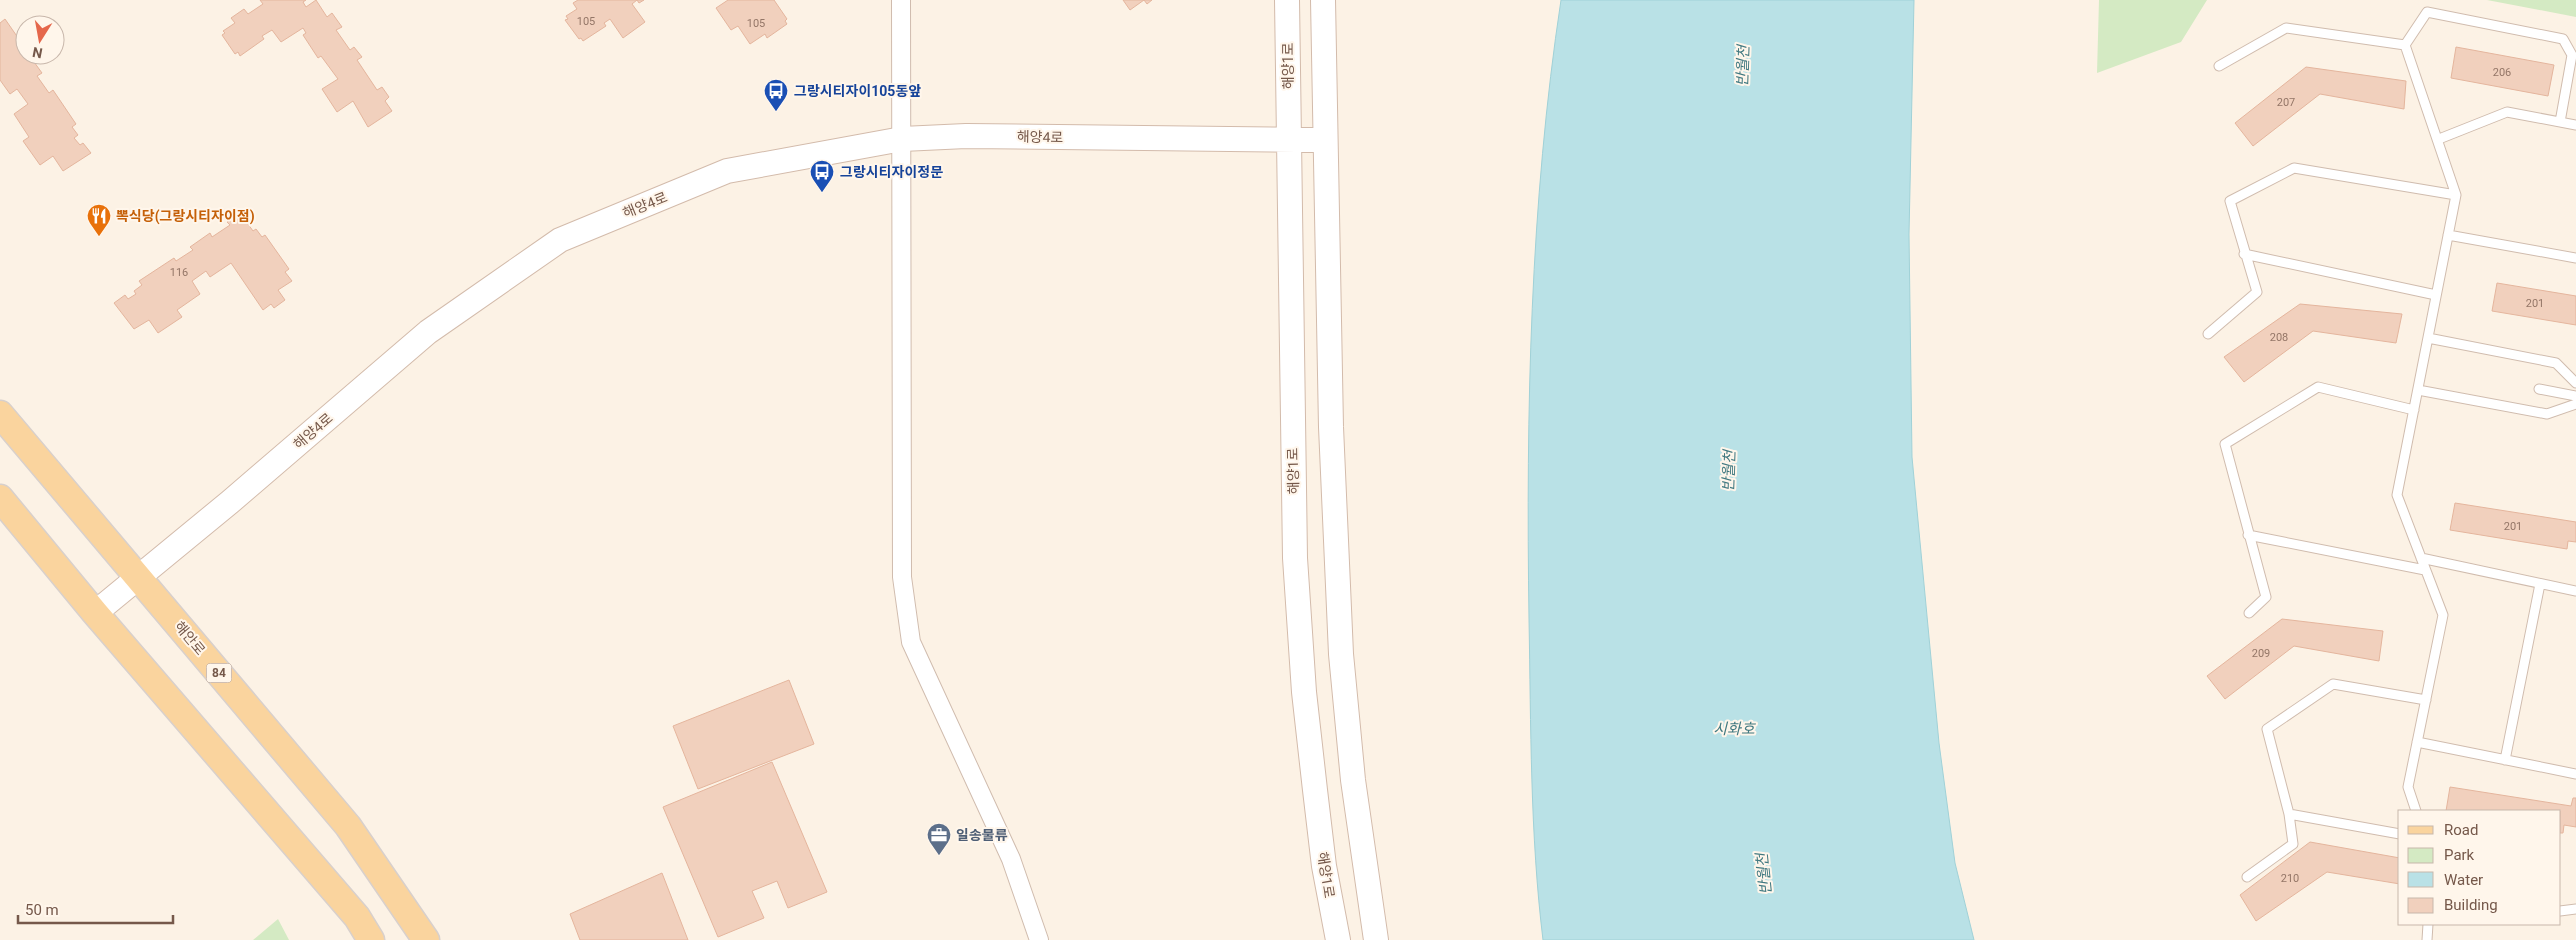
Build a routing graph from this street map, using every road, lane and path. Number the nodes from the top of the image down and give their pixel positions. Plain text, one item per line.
1 (901, 0) edge
2 (1287, 0) edge
3 (1323, 0) edge
4 (2405, 44) junction
5 (2219, 66) dead end
6 (2560, 122) junction
7 (2576, 125) edge
8 (902, 139) junction
9 (2439, 139) junction
10 (1288, 140) junction
11 (1324, 140) junction
12 (2456, 195) junction
13 (2448, 235) junction
14 (2244, 254) junction
15 (2576, 258) edge
16 (2436, 295) junction
17 (2208, 334) dead end
18 (2428, 338) junction
19 (2576, 383) edge
20 (2539, 388) dead end
21 (2418, 390) junction
22 (2576, 396) edge
23 (2576, 404) edge
24 (2414, 410) junction
25 (0, 414) edge
26 (0, 498) edge
27 (2248, 535) junction
28 (2421, 558) junction
29 (2425, 570) junction
30 (138, 577) junction
31 (2540, 584) junction
32 (2576, 591) edge
33 (95, 613) junction
34 (2249, 613) dead end
35 (2426, 700) junction
36 (2417, 742) junction
37 (2505, 760) junction
38 (2576, 774) edge
39 (2416, 810) edge
40 (2289, 814) junction
41 (2398, 834) edge
42 (2247, 877) dead end
43 (2576, 909) edge
44 (2561, 911) edge
45 (2428, 925) edge
46 (1375, 934) edge
47 (1333, 939) edge
48 (371, 940) edge
49 (426, 940) edge
50 (1039, 940) edge
51 (2427, 940) edge

1 - 8 street
2 - 10 street, 해양1로
3 - 11 street
4 - 5 lane
4 - 6 lane
4 - 9 lane
6 - 7 lane
6 - 9 lane
8 - 10 street, 해양4로
8 - 30 street, 해양4로
8 - 50 street
9 - 12 lane
10 - 11 street, 해양4로
10 - 47 street, 해양1로
11 - 46 street
12 - 13 lane
12 - 14 lane
13 - 15 lane
13 - 16 lane
14 - 16 lane
14 - 17 lane
16 - 18 lane
18 - 19 lane
18 - 21 lane
20 - 22 lane
21 - 23 lane
21 - 24 lane
24 - 27 lane
24 - 28 lane
25 - 30 main road, 해안로 / 84
26 - 33 main road
27 - 29 lane
27 - 34 lane
28 - 29 lane
28 - 31 lane
29 - 35 lane
30 - 33 street, 해양4로
30 - 49 main road, 해안로 / 84
31 - 32 lane
31 - 37 lane
33 - 48 main road
35 - 36 lane
35 - 40 lane
36 - 37 lane
36 - 39 lane
37 - 38 lane
40 - 41 lane
40 - 42 lane
43 - 44 lane
45 - 51 lane
46 - 47 street

